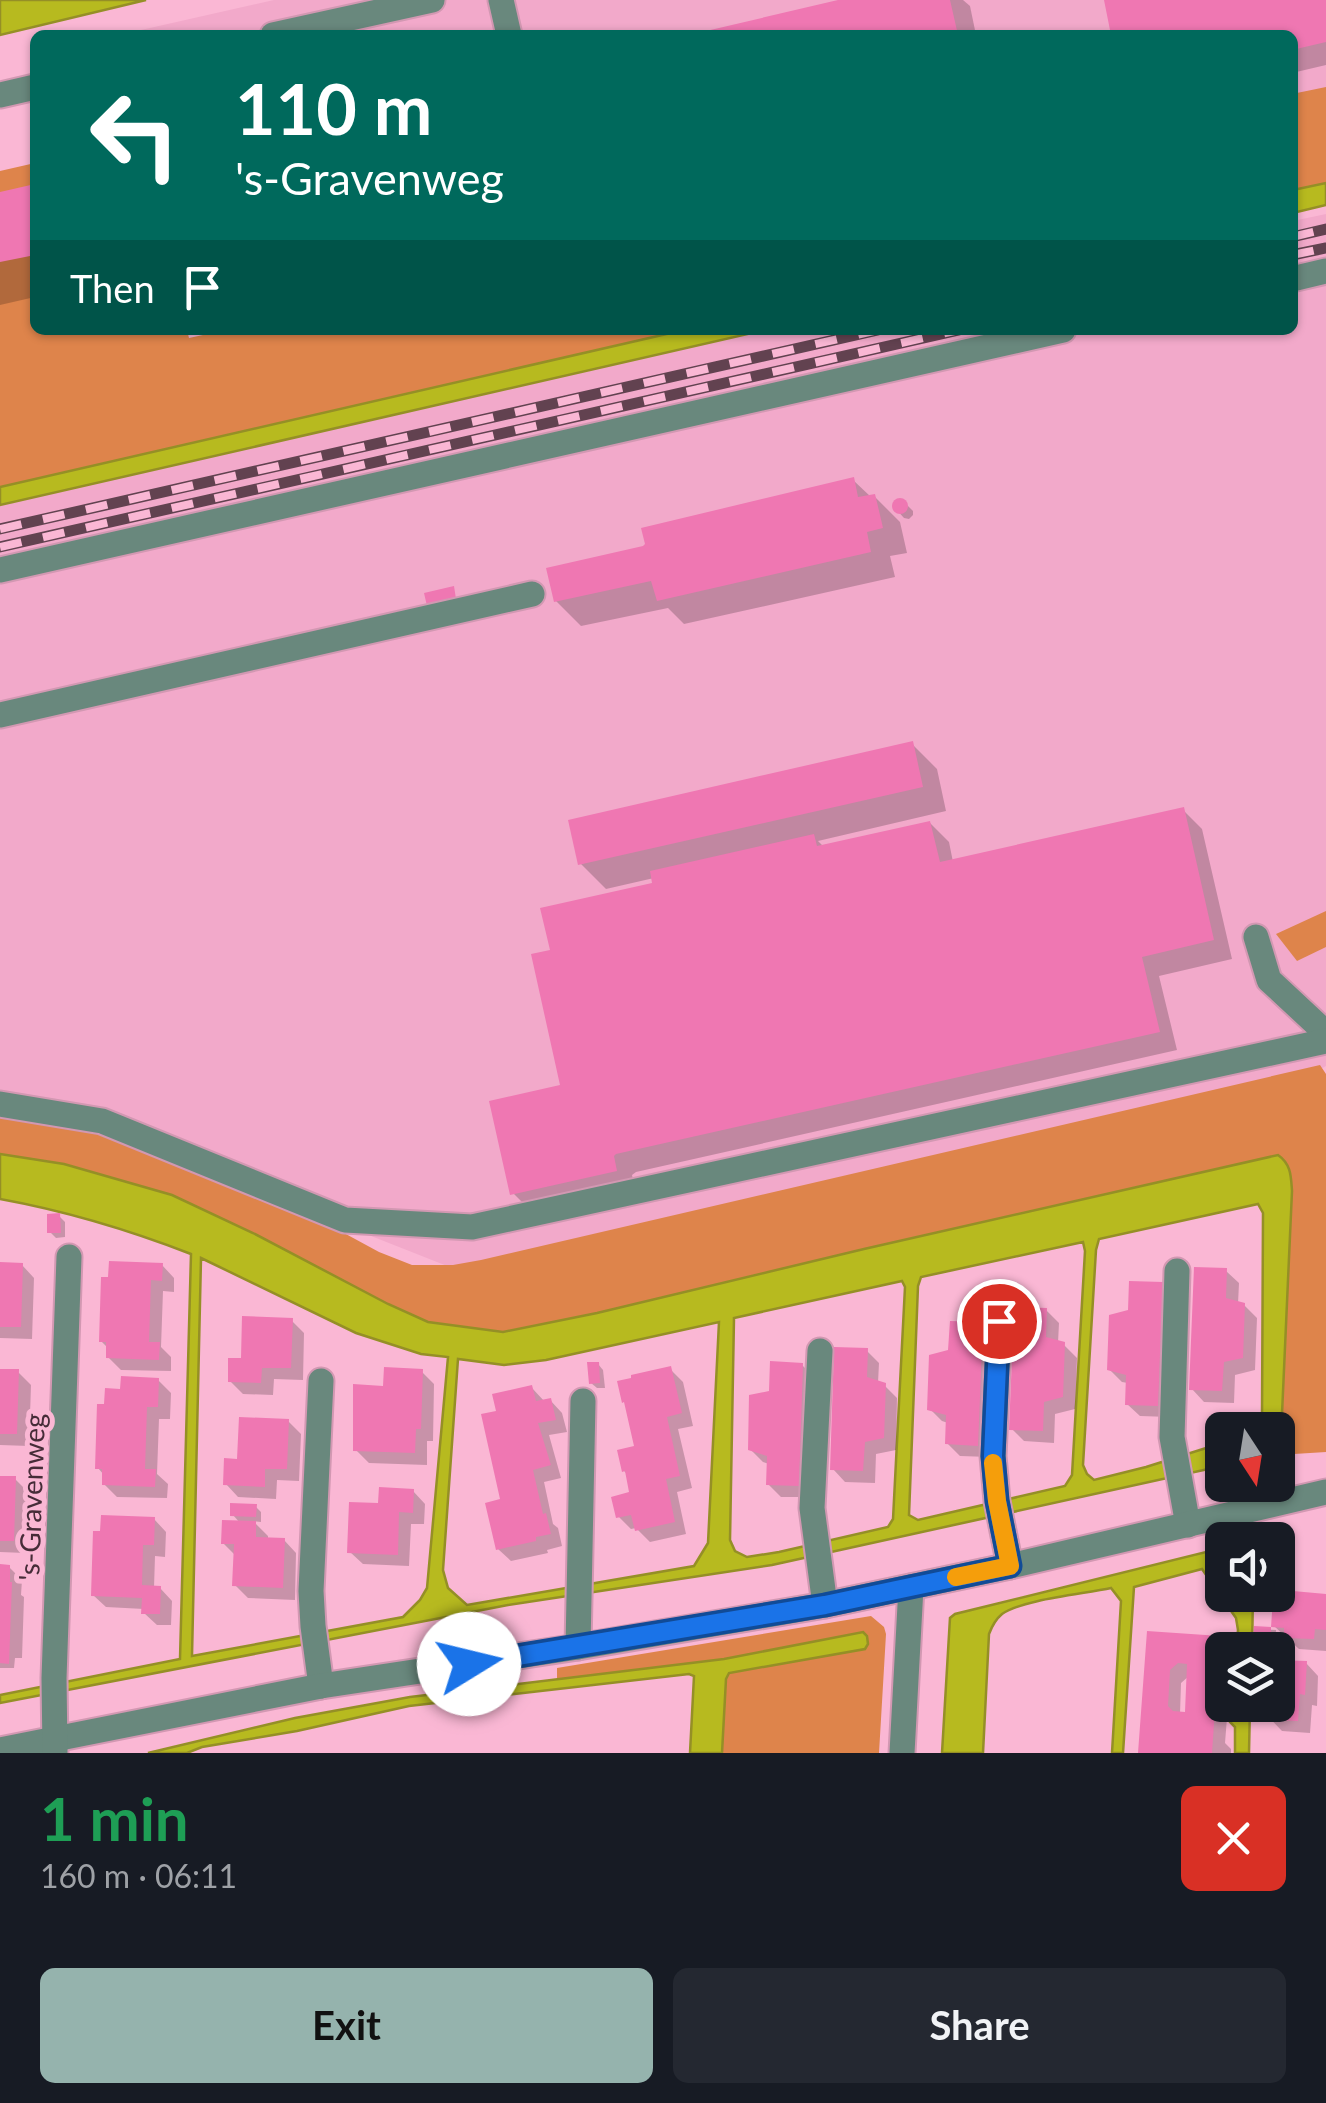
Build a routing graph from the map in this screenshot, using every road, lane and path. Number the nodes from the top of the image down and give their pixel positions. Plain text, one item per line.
1 (432, 0) edge
2 (501, 0) edge
3 (349, 27) edge
4 (320, 30) edge
5 (508, 30) edge
6 (30, 88) edge
7 (0, 94) edge
8 (1326, 271) edge
9 (1298, 277) edge
10 (1041, 335) edge
11 (0, 570) edge
12 (532, 594) dead end
13 (0, 716) edge
14 (1256, 938) dead end
15 (1326, 1033) edge
16 (1326, 1041) edge
17 (0, 1104) edge
18 (69, 1257) dead end
19 (1177, 1271) dead end
20 (999, 1321) dead end
21 (820, 1351) dead end
22 (321, 1380) dead end
23 (583, 1401) dead end
24 (1326, 1492) edge
25 (1188, 1525) junction
26 (1010, 1566) junction
27 (911, 1587) junction
28 (825, 1605) junction
29 (578, 1647) junction
30 (321, 1686) junction
31 (55, 1746) edge
32 (0, 1750) edge
33 (902, 1753) edge

1 - 3 street
2 - 5 street
3 - 4 street
6 - 7 street
8 - 9 street
10 - 11 street
12 - 13 street
14 - 15 street
16 - 17 street
18 - 31 street, 's-Gravenweg
19 - 25 street
20 - 26 street
21 - 28 street
22 - 30 street
23 - 29 street
24 - 25 street
25 - 26 street
26 - 27 street
27 - 28 street
27 - 33 street
28 - 29 street
29 - 30 street
30 - 31 street
31 - 32 street

